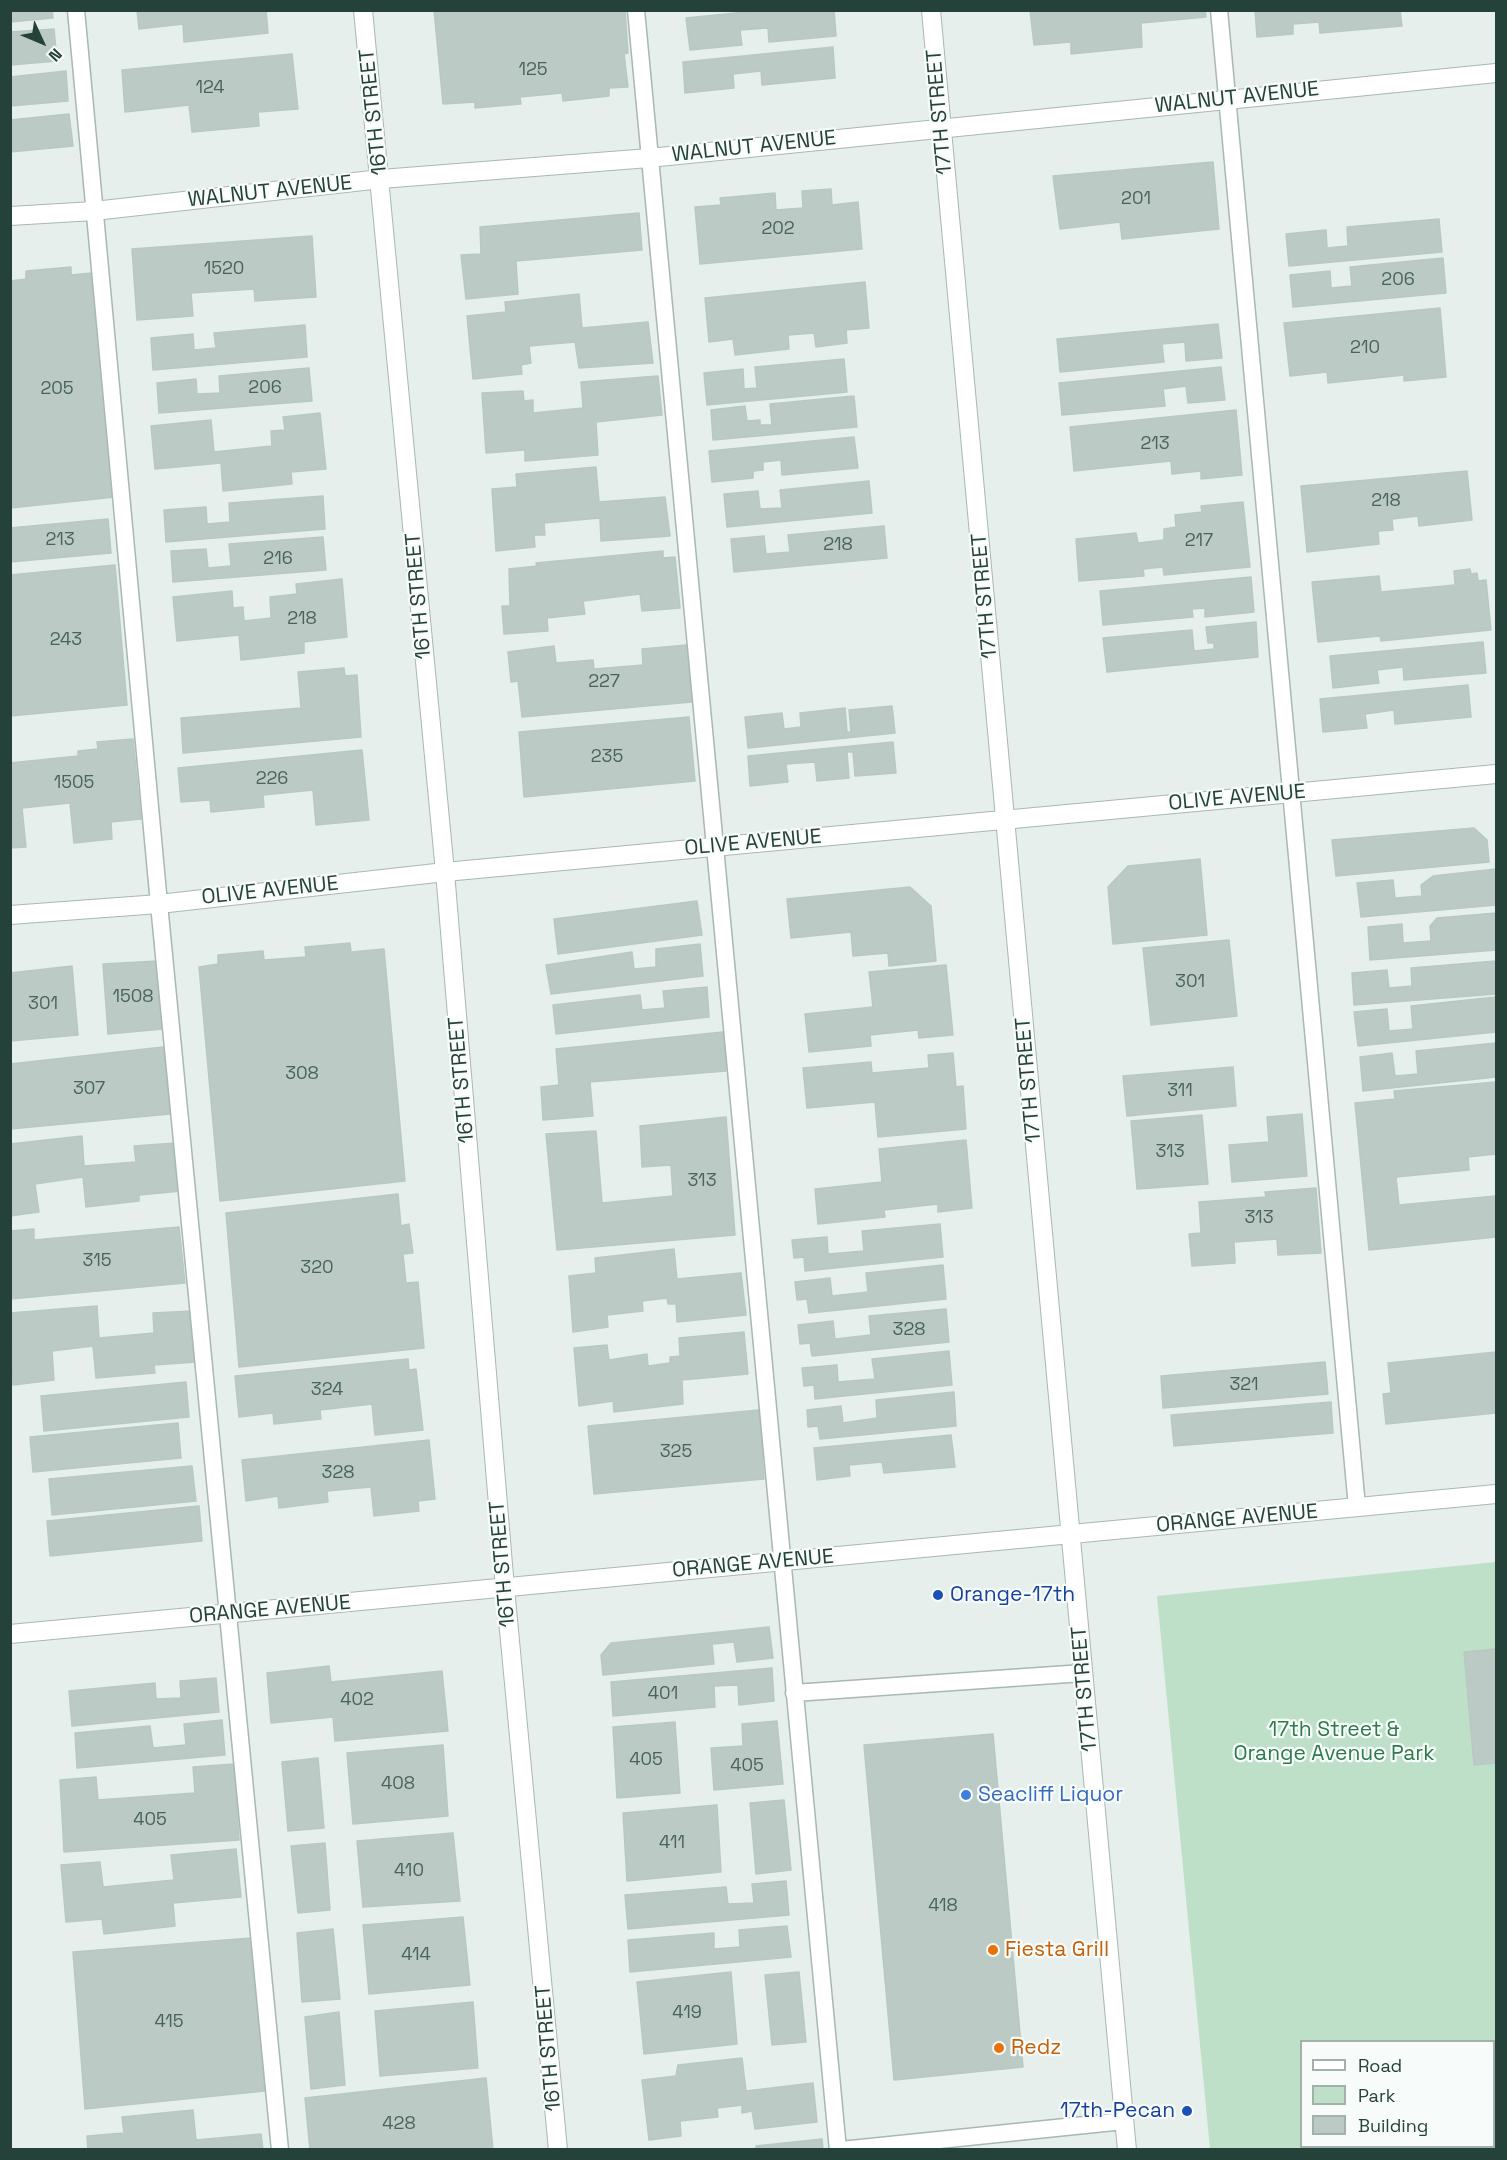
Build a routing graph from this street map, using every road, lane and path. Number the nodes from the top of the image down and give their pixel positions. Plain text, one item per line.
1 (75, 10) edge
2 (363, 10) edge
3 (636, 10) edge
4 (931, 10) edge
5 (1219, 10) edge
6 (1497, 73) edge
7 (1227, 99) junction
8 (942, 129) junction
9 (649, 158) junction
10 (381, 179) junction
11 (94, 211) junction
12 (10, 216) edge
13 (1497, 774) edge
14 (1291, 793) junction
15 (1005, 820) junction
16 (716, 847) junction
17 (445, 872) junction
18 (159, 904) junction
19 (10, 915) edge
20 (1497, 1494) edge
21 (1357, 1508) junction
22 (1071, 1535) junction
23 (782, 1562) junction
24 (505, 1588) junction
25 (227, 1614) junction
26 (10, 1634) edge
27 (1083, 1673) junction
28 (794, 1693) junction
29 (1124, 2121) junction
30 (280, 2150) edge
31 (558, 2150) edge
32 (839, 2150) edge
33 (1127, 2150) edge

1 - 11 lane
2 - 10 street, 16TH STREET
3 - 9 lane
4 - 8 street, 17TH STREET
5 - 7 lane
6 - 7 street, WALNUT AVENUE
7 - 8 street, WALNUT AVENUE
7 - 14 lane
8 - 9 street, WALNUT AVENUE
8 - 15 street, 17TH STREET
9 - 10 street, WALNUT AVENUE
9 - 16 lane
10 - 11 street, WALNUT AVENUE
10 - 17 street, 16TH STREET
11 - 12 street, WALNUT AVENUE
11 - 18 lane
13 - 14 street, OLIVE AVENUE
14 - 15 street, OLIVE AVENUE
14 - 21 lane
15 - 16 street, OLIVE AVENUE
15 - 22 street, 17TH STREET
16 - 17 street, OLIVE AVENUE
16 - 23 lane
17 - 18 street, OLIVE AVENUE
17 - 24 street, 16TH STREET
18 - 19 street, OLIVE AVENUE
18 - 25 lane
20 - 21 street, ORANGE AVENUE
21 - 22 street, ORANGE AVENUE
22 - 23 street, ORANGE AVENUE
22 - 27 street, 17TH STREET
23 - 24 street, ORANGE AVENUE
23 - 28 lane
24 - 25 street, ORANGE AVENUE
24 - 31 street, 16TH STREET
25 - 26 street, ORANGE AVENUE
25 - 30 lane
27 - 28 lane
27 - 29 street, 17TH STREET
28 - 32 lane
29 - 32 lane
29 - 33 street, 17TH STREET

